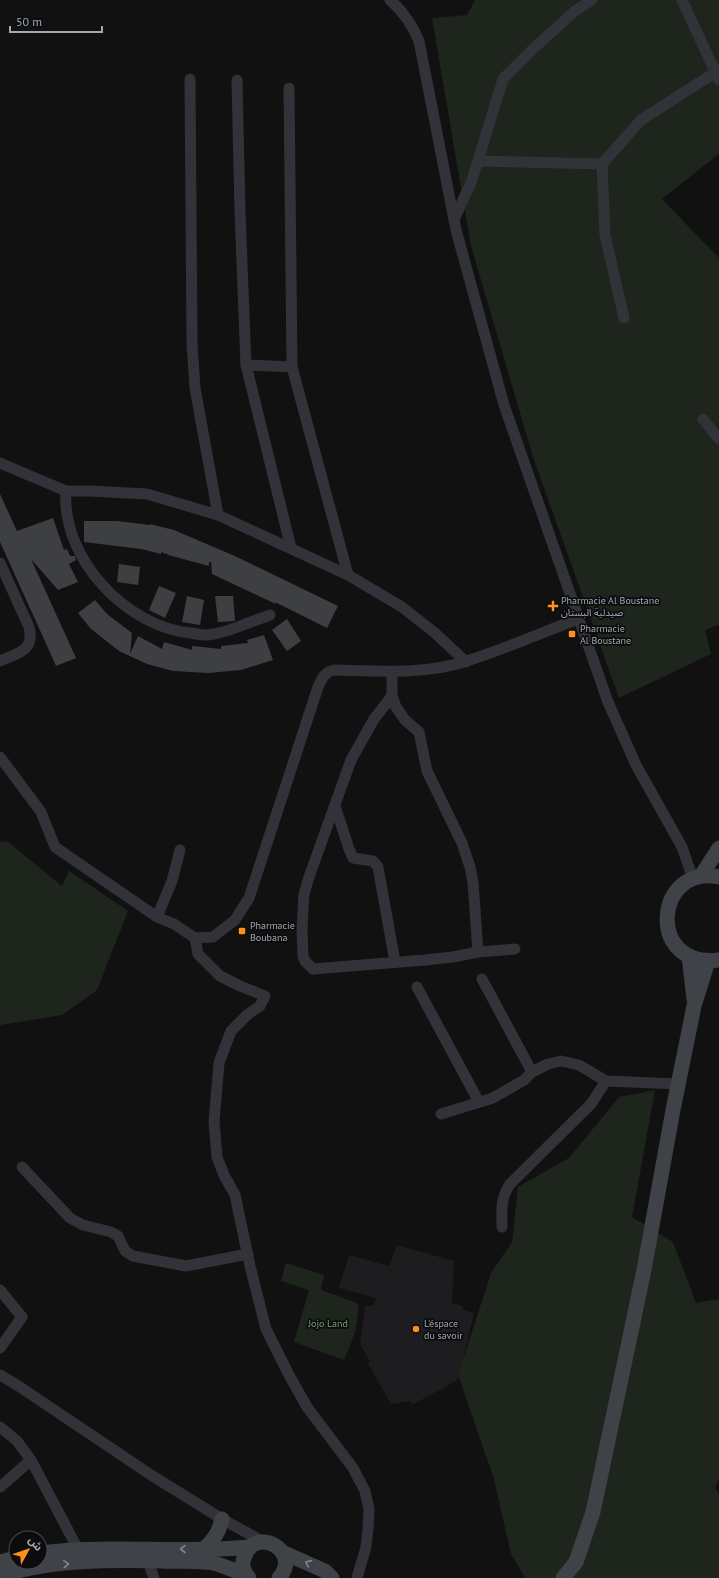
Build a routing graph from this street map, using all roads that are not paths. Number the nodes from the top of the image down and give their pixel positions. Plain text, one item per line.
1 (390, 0) edge
2 (592, 0) edge
3 (682, 0) edge
4 (718, 74) edge
5 (190, 79) dead end
6 (237, 80) dead end
7 (289, 88) dead end
8 (478, 161) junction
9 (602, 164) junction
10 (454, 220) junction
11 (624, 318) dead end
12 (246, 365) junction
13 (292, 367) junction
14 (703, 419) dead end
15 (719, 439) edge
16 (0, 463) edge
17 (66, 492) junction
18 (218, 515) junction
19 (291, 548) junction
20 (0, 563) edge
21 (348, 575) junction
22 (270, 615) dead end
23 (578, 619) junction
24 (0, 661) edge
25 (466, 662) junction
26 (392, 672) junction
27 (392, 696) junction
28 (0, 757) edge
29 (336, 806) junction
30 (719, 848) edge
31 (180, 850) dead end
32 (697, 877) junction
33 (719, 877) edge
34 (157, 917) junction
35 (195, 938) junction
36 (515, 949) dead end
37 (478, 952) junction
38 (689, 956) junction
39 (714, 960) edge
40 (395, 962) junction
41 (482, 979) dead end
42 (417, 987) dead end
43 (694, 1006) junction
44 (532, 1072) junction
45 (606, 1081) junction
46 (678, 1084) junction
47 (479, 1102) junction
48 (441, 1114) dead end
49 (22, 1167) dead end
50 (502, 1227) dead end
51 (248, 1254) junction
52 (0, 1290) edge
53 (0, 1348) edge
54 (0, 1375) edge
55 (0, 1428) edge
56 (31, 1460) junction
57 (0, 1487) edge
58 (222, 1518) junction
59 (264, 1542) junction
60 (250, 1547) junction
61 (204, 1549) junction
62 (282, 1552) junction
63 (48, 1554) edge
64 (82, 1556) junction
65 (148, 1561) junction
66 (0, 1576) edge
67 (248, 1577) edge
68 (154, 1578) edge
69 (279, 1578) edge
70 (332, 1578) edge
71 (357, 1578) edge
72 (563, 1578) edge

1 - 10 street
2 - 8 street
3 - 4 street
4 - 9 street
5 - 18 street
6 - 12 street
7 - 13 street
8 - 9 street
8 - 10 street
9 - 11 street
10 - 23 street
12 - 13 street
12 - 19 street
13 - 21 street
14 - 15 street
16 - 17 street
17 - 18 street
17 - 22 street
18 - 19 street
19 - 21 street
20 - 24 street
21 - 25 street
23 - 25 street
23 - 32 street
25 - 26 street
26 - 27 street
26 - 35 street
27 - 29 street
27 - 37 street
28 - 34 street
29 - 40 street
29 - 40 street
30 - 32 main road
31 - 34 street
32 - 33 main road
32 - 38 main road
34 - 35 street
35 - 51 street
36 - 37 street
37 - 40 street
38 - 39 main road
38 - 43 main road
39 - 43 main road
41 - 44 street
42 - 47 street
43 - 46 main road
44 - 45 street
44 - 47 street
45 - 46 street
45 - 50 street
46 - 72 main road
47 - 48 street
49 - 51 street
51 - 71 street
52 - 53 street
54 - 58 street
55 - 56 street
56 - 57 street
56 - 64 street
58 - 59 street
58 - 61 main road
59 - 60 main road
59 - 62 main road
60 - 61 main road
60 - 67 main road
61 -> 64 main road
62 - 69 main road
70 -> 62 main road
63 - 64 main road
64 - 65 main road
66 -> 64 main road
65 - 67 main road
65 - 68 street

